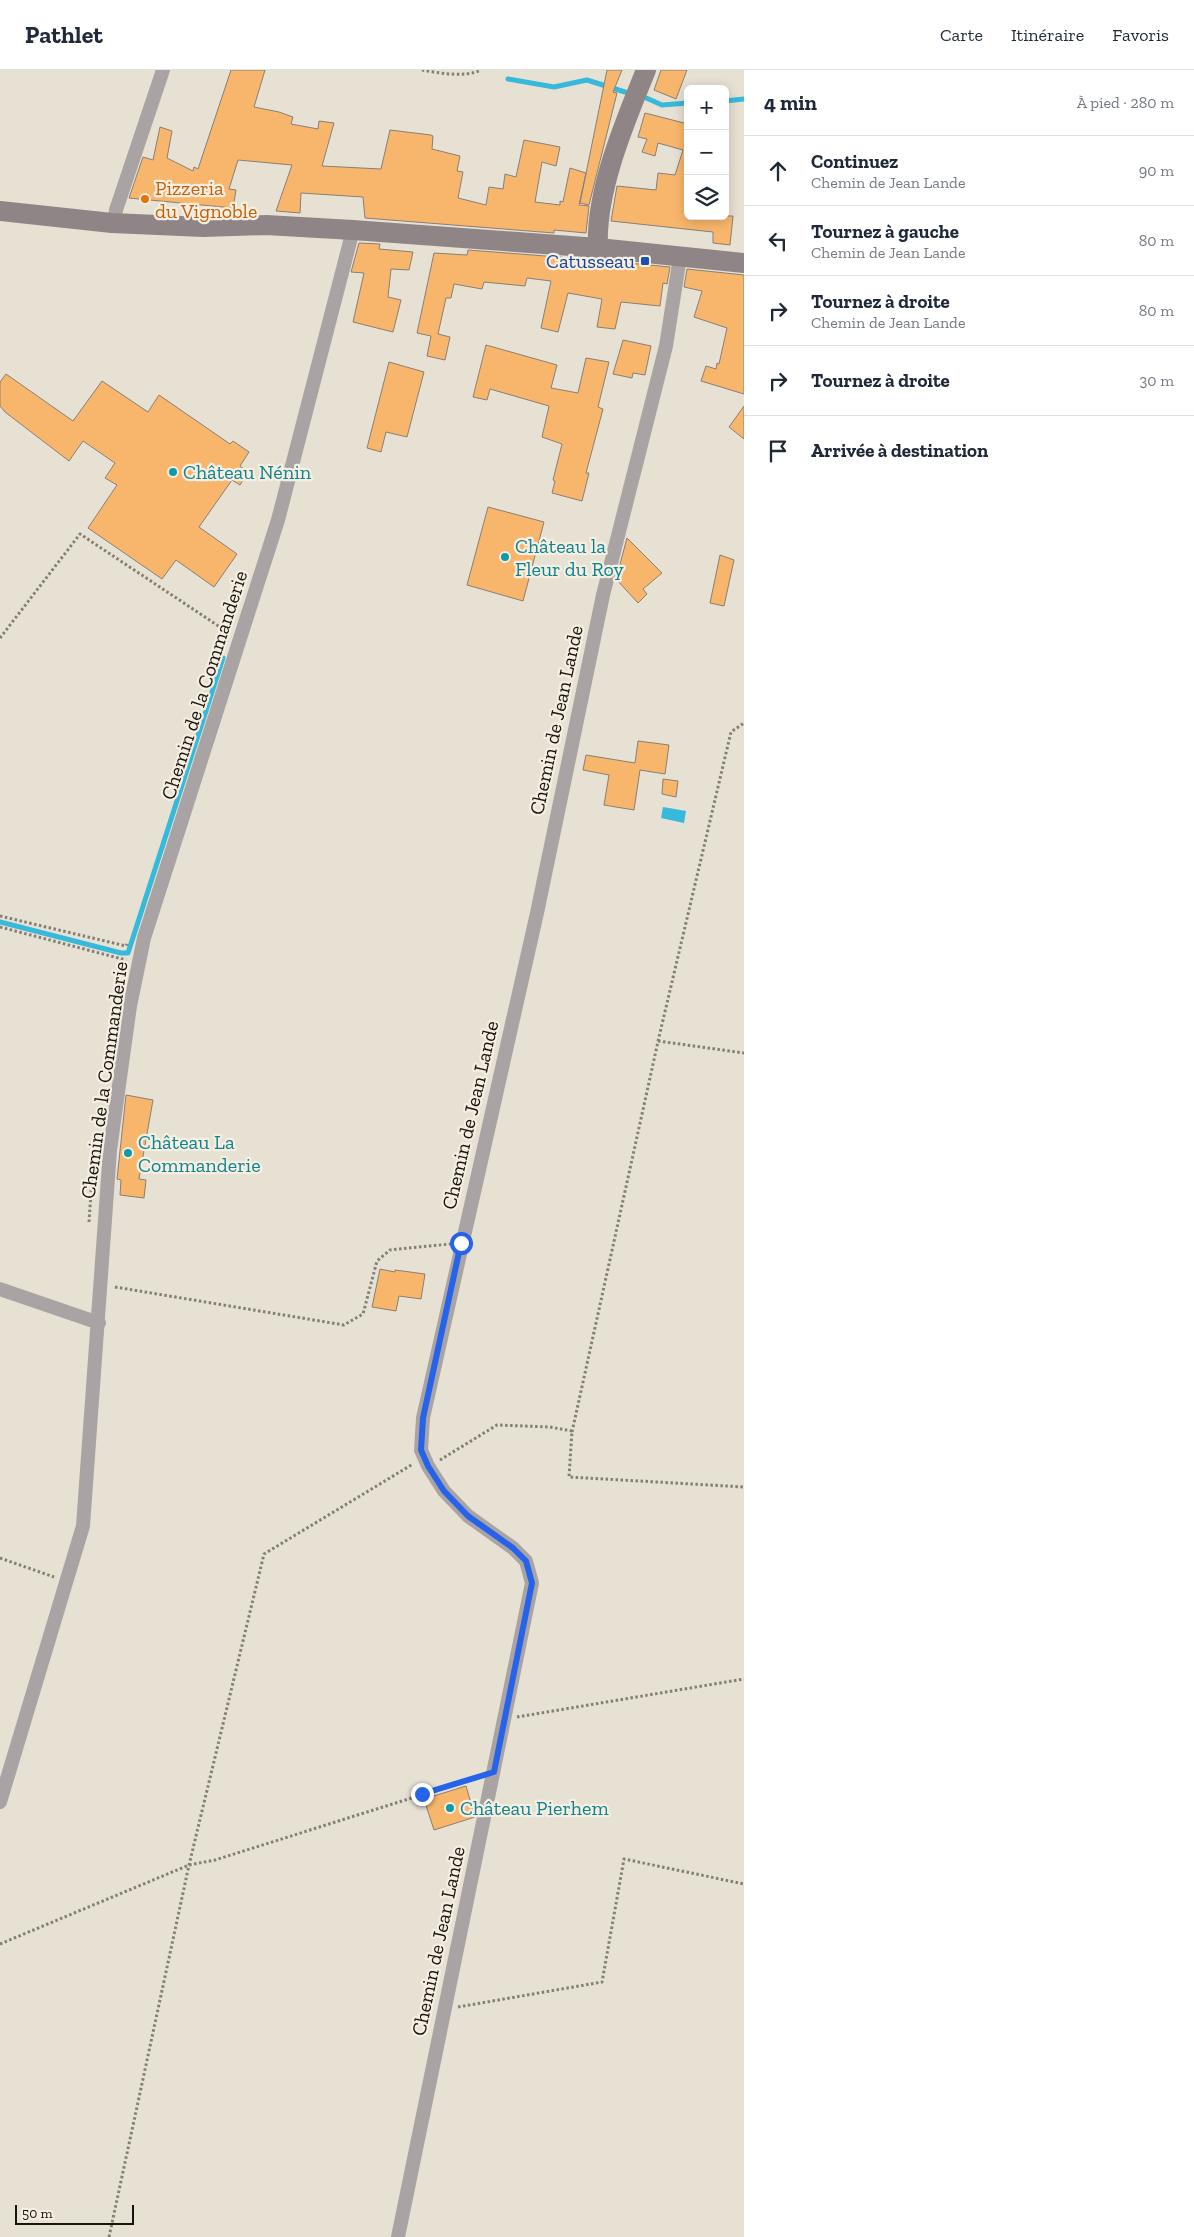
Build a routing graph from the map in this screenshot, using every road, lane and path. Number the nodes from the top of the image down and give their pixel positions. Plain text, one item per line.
1 (163, 70) edge
2 (422, 70) edge
3 (481, 70) edge
4 (646, 70) edge
5 (0, 211) edge
6 (114, 223) junction
7 (353, 230) junction
8 (598, 248) junction
9 (680, 258) junction
10 (744, 263) edge
11 (0, 638) edge
12 (240, 640) junction
13 (744, 723) edge
14 (0, 916) edge
15 (0, 927) edge
16 (129, 937) dead end
17 (140, 961) junction
18 (658, 1041) junction
19 (744, 1053) edge
20 (461, 1243) junction
21 (102, 1285) junction
22 (0, 1289) edge
23 (99, 1323) junction
24 (572, 1432) junction
25 (426, 1461) junction
26 (744, 1487) edge
27 (0, 1558) edge
28 (66, 1581) junction
29 (744, 1678) edge
30 (504, 1720) junction
31 (494, 1772) junction
32 (0, 1802) edge
33 (189, 1865) junction
34 (744, 1884) edge
35 (0, 1944) edge
36 (444, 2010) junction
37 (109, 2237) edge
38 (398, 2237) edge

1 - 6 street
2 - 3 path
4 - 8 main road
5 - 6 main road
6 - 7 main road
7 - 8 main road
7 - 12 street, Chemin de la Commanderie
8 - 9 main road
9 - 10 main road
9 - 20 street, Chemin de Jean Lande
11 - 12 path
12 - 17 street, Chemin de la Commanderie
13 - 18 path
14 - 16 path
15 - 17 path
17 - 21 street, Chemin de la Commanderie
18 - 19 path
18 - 24 path
20 - 21 path
20 - 25 street, Chemin de Jean Lande
21 - 23 street, Chemin de la Commanderie
22 - 23 street
23 - 28 street, Chemin de la Commanderie
24 - 25 path
24 - 26 path
25 - 30 street, Chemin de Jean Lande
25 - 33 path
27 - 28 path
28 - 32 street, Chemin de la Commanderie
29 - 30 path
30 - 31 street, Chemin de Jean Lande
31 - 33 path
31 - 36 street, Chemin de Jean Lande
33 - 35 path
33 - 37 path
34 - 36 path
36 - 38 street, Chemin de Jean Lande

